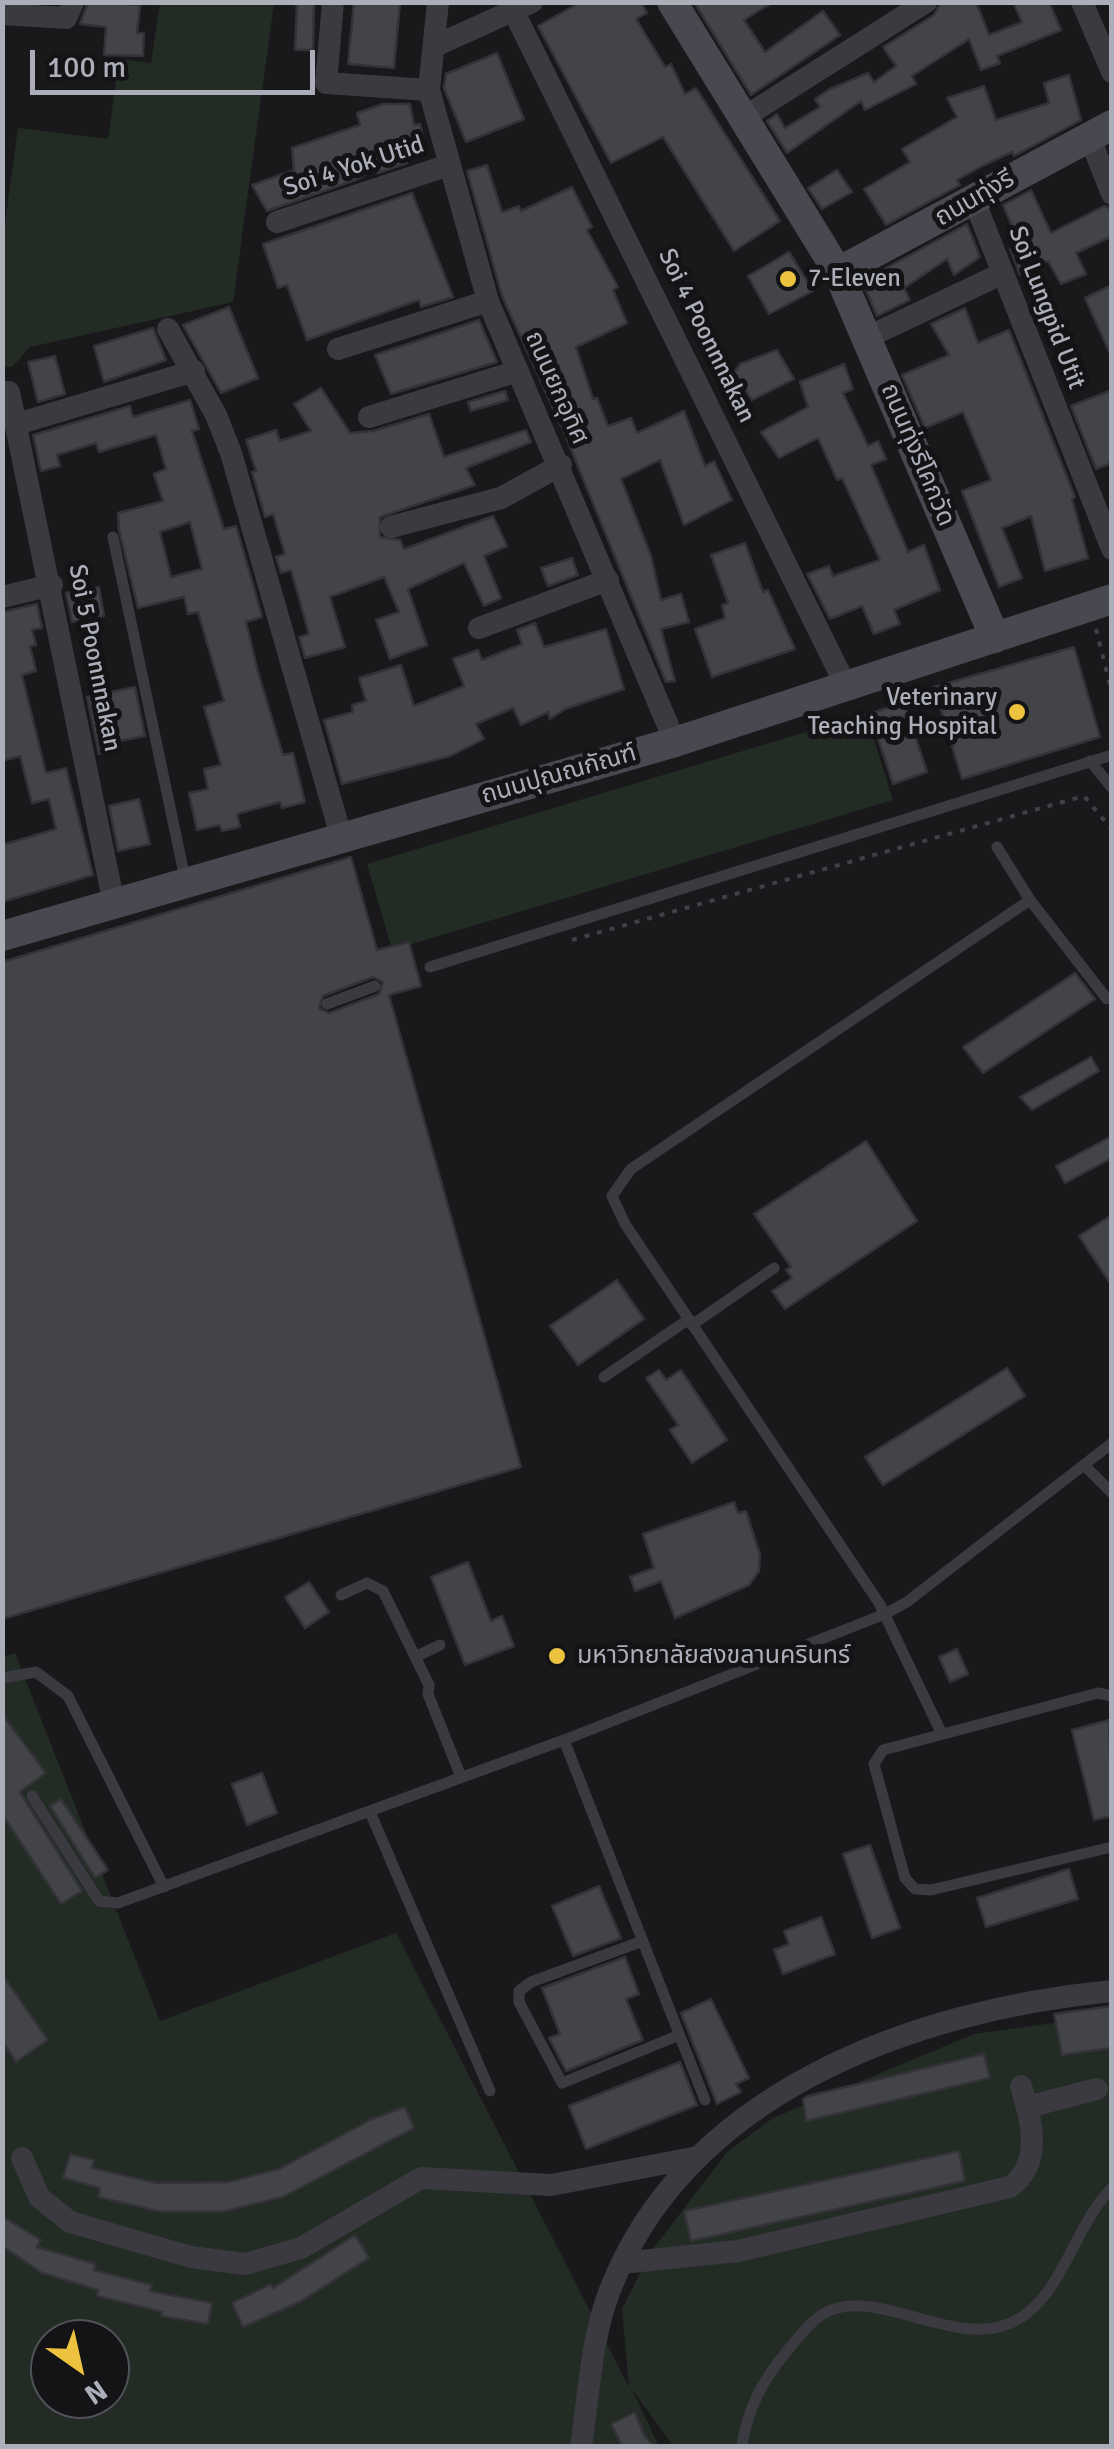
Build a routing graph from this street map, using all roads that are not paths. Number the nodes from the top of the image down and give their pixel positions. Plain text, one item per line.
1 (334, 2) edge
2 (438, 2) edge
3 (672, 2) edge
4 (926, 2) edge
5 (1082, 2) edge
6 (523, 7) edge
7 (69, 10) edge
8 (2, 14) edge
9 (435, 46) junction
10 (1112, 72) edge
11 (429, 90) junction
12 (743, 118) junction
13 (1100, 130) edge
14 (449, 165) junction
15 (1112, 194) edge
16 (974, 200) junction
17 (277, 222) dead end
18 (838, 272) junction
19 (1003, 273) junction
20 (488, 302) junction
21 (168, 329) dead end
22 (866, 338) junction
23 (338, 349) dead end
24 (194, 371) junction
25 (518, 371) junction
26 (2, 392) edge
27 (369, 417) dead end
28 (16, 424) junction
29 (561, 465) junction
30 (391, 527) dead end
31 (114, 538) dead end
32 (1112, 549) edge
33 (608, 580) junction
34 (52, 585) junction
35 (2, 597) edge
36 (1103, 611) edge
37 (479, 628) dead end
38 (995, 638) junction
39 (846, 686) junction
40 (675, 742) junction
41 (1112, 755) edge
42 (1090, 761) junction
43 (1112, 788) edge
44 (341, 836) junction
45 (997, 848) dead end
46 (186, 883) junction
47 (1030, 900) junction
48 (114, 904) junction
49 (2, 936) edge
50 (430, 968) dead end
51 (376, 986) dead end
52 (1107, 998) dead end
53 (327, 1004) dead end
54 (774, 1268) dead end
55 (691, 1322) junction
56 (604, 1377) dead end
57 (1112, 1443) edge
58 (1084, 1465) junction
59 (1112, 1494) edge
60 (342, 1594) dead end
61 (885, 1614) junction
62 (440, 1645) dead end
63 (415, 1656) junction
64 (2, 1678) edge
65 (1112, 1696) edge
66 (941, 1732) junction
67 (564, 1740) junction
68 (461, 1777) junction
69 (32, 1796) dead end
70 (370, 1812) junction
71 (1112, 1847) edge
72 (164, 1888) junction
73 (640, 1942) junction
74 (1112, 1991) edge
75 (676, 2036) junction
76 (1097, 2089) dead end
77 (490, 2091) dead end
78 (705, 2100) dead end
79 (698, 2157) junction
80 (22, 2158) dead end
81 (1112, 2188) edge
82 (622, 2263) junction
83 (581, 2446) edge
84 (742, 2446) edge

1 - 11 street
2 - 9 street, ถนนยกอุทิศ
3 - 12 street, ถนนทุ่งรีโคกวัด
4 - 12 street
5 - 10 street
6 - 9 street
6 - 39 street, Soi 4 Poonnnakan
7 - 8 street
9 - 11 street, ถนนยกอุทิศ
11 - 14 street, ถนนยกอุทิศ
12 - 18 street, ถนนทุ่งรีโคกวัด
13 - 15 street
13 - 16 street, ถนนทุ่งรี
14 - 17 street, Soi 4 Yok Utid
14 - 20 street, ถนนยกอุทิศ
16 - 18 street, ถนนทุ่งรี
16 - 19 street, Soi Lungpid Utit
18 - 22 street, ถนนทุ่งรีโคกวัด
19 - 22 street
19 - 32 street, Soi Lungpid Utit
20 - 23 street
20 - 25 street, ถนนยกอุทิศ
21 - 24 street
22 - 38 street, ถนนทุ่งรีโคกวัด
24 - 28 street
24 - 44 street
25 - 27 street
25 - 29 street, ถนนยกอุทิศ
26 - 28 street, Soi 5 Poonnnakan
28 - 34 street, Soi 5 Poonnnakan
29 - 30 street
29 - 33 street, ถนนยกอุทิศ
31 - 46 lane
33 - 37 street
33 - 40 street, ถนนยกอุทิศ
34 - 35 street
34 - 48 street, Soi 5 Poonnnakan
36 - 38 street, ถนนปุณณกัณฑ์
38 - 39 street, ถนนปุณณกัณฑ์
39 - 40 street, ถนนปุณณกัณฑ์
40 - 44 street, ถนนปุณณกัณฑ์
41 - 42 lane
42 - 43 lane
42 - 50 lane
44 - 46 street, ถนนปุณณกัณฑ์
45 - 47 lane
46 - 48 street, ถนนปุณณกัณฑ์
47 - 52 lane
47 - 55 lane
48 - 49 street, ถนนปุณณกัณฑ์
51 - 53 lane
54 - 55 lane
55 - 56 lane
55 - 61 lane
57 - 58 lane
58 - 59 lane
58 - 61 lane
60 - 63 lane
61 - 66 lane
61 - 67 lane
62 - 63 lane
63 - 68 lane
64 - 72 lane
65 - 66 lane
66 - 71 lane
67 - 68 lane
67 - 73 lane
68 - 70 lane
69 - 72 lane
70 - 72 lane
70 - 77 lane
73 - 75 lane
73 - 75 lane
74 - 79 street
75 - 78 lane
76 - 82 street
79 - 80 street
79 - 82 street
81 - 84 lane
82 - 83 street

